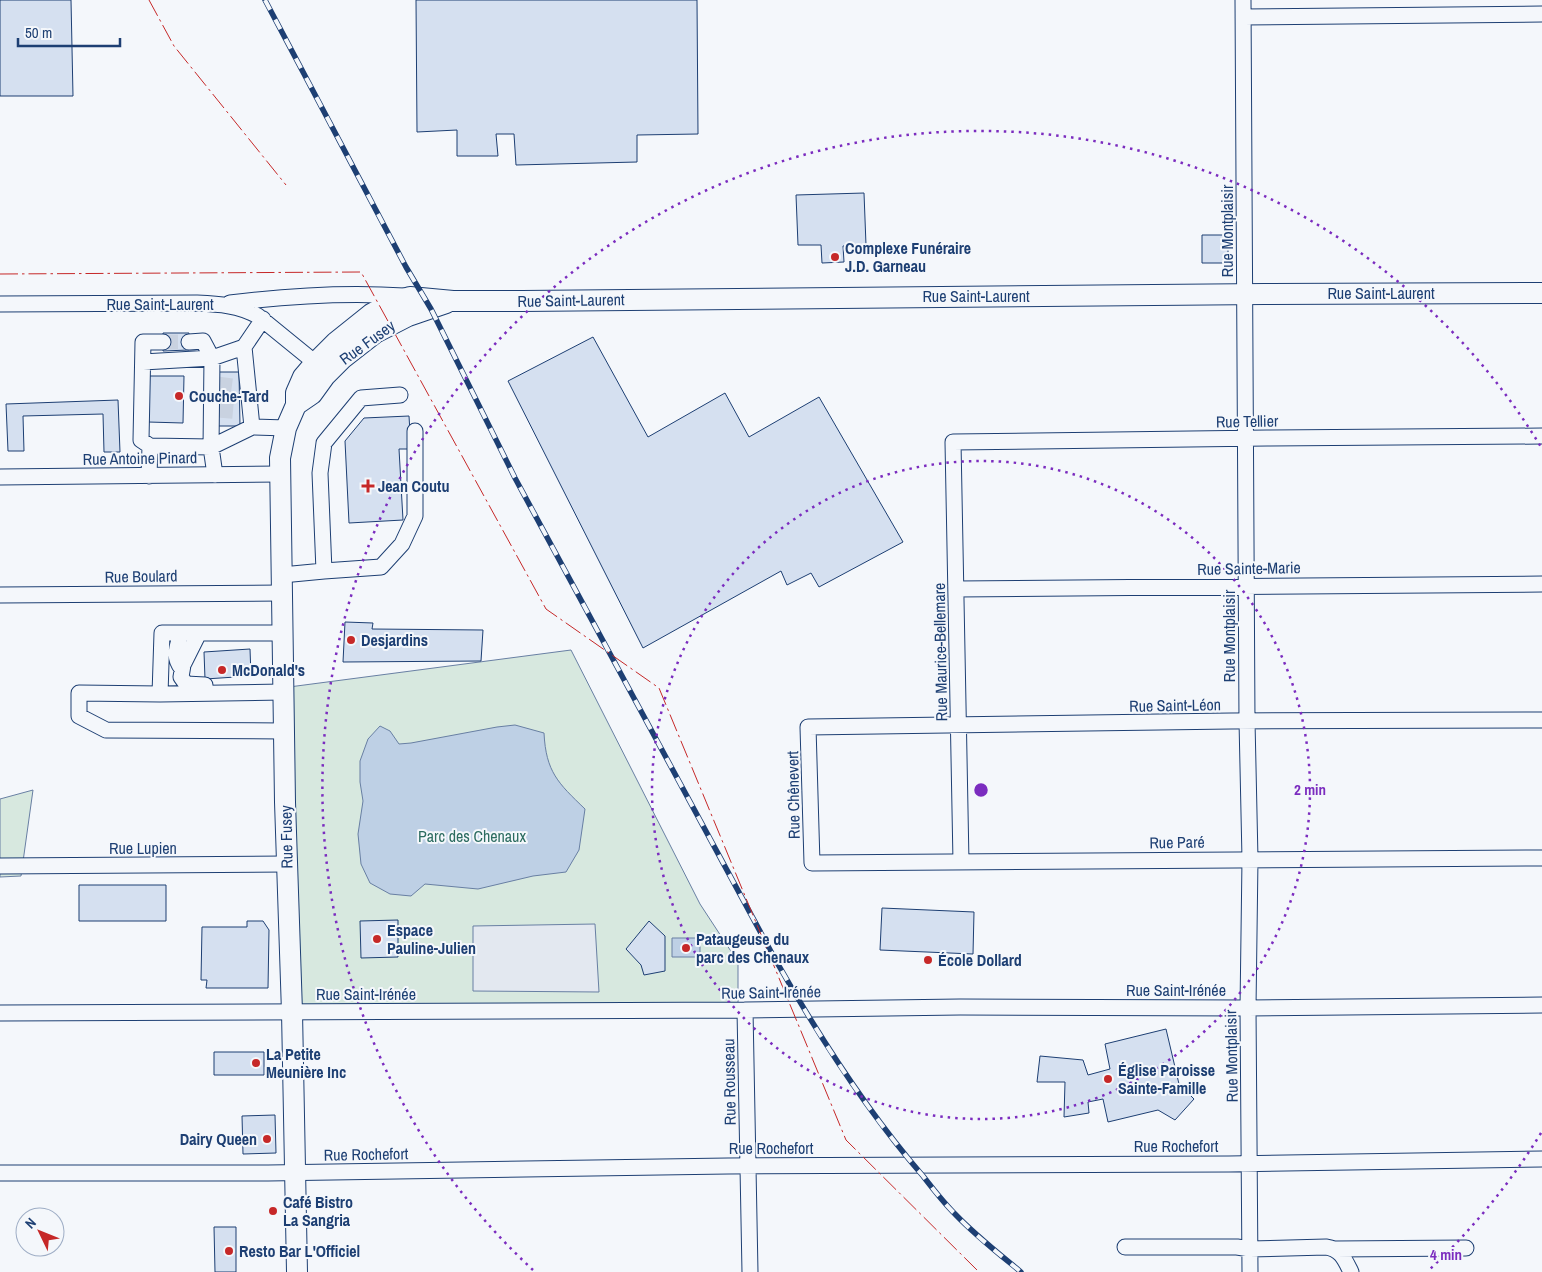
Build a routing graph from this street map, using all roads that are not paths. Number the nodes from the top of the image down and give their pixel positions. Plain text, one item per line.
1 (1243, 0) edge
2 (1542, 14) edge
3 (1243, 17) junction
4 (1542, 293) edge
5 (1245, 294) junction
6 (410, 297) junction
7 (453, 301) junction
8 (0, 304) edge
9 (218, 304) junction
10 (262, 319) junction
11 (163, 342) tunnel mouth
12 (189, 342) tunnel mouth
13 (244, 347) junction
14 (212, 358) junction
15 (143, 362) junction
16 (322, 368) junction
17 (400, 395) dead end
18 (247, 418) junction
19 (286, 428) junction
20 (415, 431) dead end
21 (1542, 436) edge
22 (1246, 438) junction
23 (953, 442) joint
24 (150, 446) junction
25 (211, 447) junction
26 (280, 474) junction
27 (214, 475) junction
28 (149, 476) junction
29 (0, 477) edge
30 (324, 571) junction
31 (282, 584) junction
32 (1542, 584) edge
33 (1246, 586) junction
34 (956, 589) junction
35 (0, 595) edge
36 (182, 633) junction
37 (199, 633) junction
38 (283, 633) junction
39 (182, 669) junction
40 (283, 692) junction
41 (246, 693) junction
42 (160, 694) junction
43 (1542, 720) edge
44 (1247, 722) junction
45 (958, 725) junction
46 (808, 727) joint
47 (284, 731) junction
48 (1542, 858) edge
49 (1250, 859) junction
50 (812, 862) joint
51 (961, 862) junction
52 (286, 864) junction
53 (0, 866) edge
54 (1542, 1004) edge
55 (1248, 1008) junction
56 (745, 1010) junction
57 (292, 1012) junction
58 (0, 1013) edge
59 (1542, 1159) edge
60 (1250, 1163) junction
61 (748, 1166) junction
62 (296, 1172) junction
63 (0, 1173) edge
64 (1125, 1247) dead end
65 (1466, 1248) dead end
66 (1250, 1249) junction
67 (1335, 1249) junction
68 (297, 1272) edge
69 (750, 1272) edge
70 (1250, 1272) edge
71 (1352, 1272) edge

1 - 3 street, Rue Montplaisir
2 - 3 street
3 - 5 street, Rue Montplaisir
4 - 5 main road, Rue Saint-Laurent
5 - 7 main road, Rue Saint-Laurent
5 - 22 street, Rue Montplaisir
6 - 7 main road, Rue Saint-Laurent
6 - 9 street
6 - 16 main road, Rue Fusey
7 - 16 main road, Rue Fusey
8 - 9 street, Rue Saint-Laurent
9 - 10 street, Rue Saint-Laurent
10 - 13 street
10 - 16 street, Rue Saint-Laurent
11 - 15 street
12 - 14 street
13 - 14 street
13 - 18 street
14 - 15 street
14 - 25 street
15 - 24 street
16 - 19 main road, Rue Fusey
17 - 30 street
18 - 19 street
18 - 25 street
19 - 26 main road, Rue Fusey
20 - 30 street, Rue Boulard
21 - 22 street, Rue Tellier
22 - 23 street, Rue Tellier
22 - 33 street, Rue Montplaisir
23 - 34 street, Rue Maurice-Bellemare
24 - 25 street
24 - 28 street
25 - 27 street
26 - 27 street, Rue Antoine Pinard
26 - 31 main road, Rue Fusey
27 - 28 street, Rue Antoine Pinard
28 - 29 street, Rue Antoine Pinard
30 - 31 street, Rue Boulard
31 - 35 street, Rue Boulard
31 - 38 main road, Rue Fusey
32 - 33 street, Rue Sainte-Marie
33 - 34 street, Rue Sainte-Marie
33 - 44 street, Rue Montplaisir
34 - 45 street, Rue Maurice-Bellemare
36 - 37 street
36 - 39 street
36 - 42 street
37 - 38 street
37 - 39 street
38 - 40 main road, Rue Fusey
39 - 41 street
40 - 41 street
40 - 47 main road, Rue Fusey
41 - 42 street
42 - 47 street
43 - 44 street, Rue Saint-Léon
44 - 45 street, Rue Saint-Léon
44 - 49 street, Rue Montplaisir
45 - 46 street, Rue Saint-Léon
45 - 51 street, Rue Maurice-Bellemare
46 - 50 street, Rue Chênevert
47 - 52 main road, Rue Fusey
48 - 49 street, Rue Paré
49 - 51 street, Rue Paré
49 - 55 street, Rue Montplaisir
50 - 51 street, Rue Paré
52 - 53 street, Rue Lupien
52 - 57 main road, Rue Fusey
54 - 55 street, Rue Saint-Irénée
55 - 56 street, Rue Saint-Irénée
55 - 60 street, Rue Montplaisir
56 - 57 street, Rue Saint-Irénée
56 - 61 street, Rue Rousseau
57 - 58 street, Rue Saint-Irénée
57 - 62 main road, Rue Fusey
59 - 60 street, Rue Rochefort
60 - 61 street, Rue Rochefort
60 - 66 street, Rue Montplaisir
61 - 62 street, Rue Rochefort
61 - 69 street, Rue Rousseau
62 - 63 street, Rue Rochefort
62 - 68 main road, Rue Fusey
64 - 66 street
65 - 67 street
66 - 67 street
66 - 70 street, Rue Montplaisir
67 - 71 street

